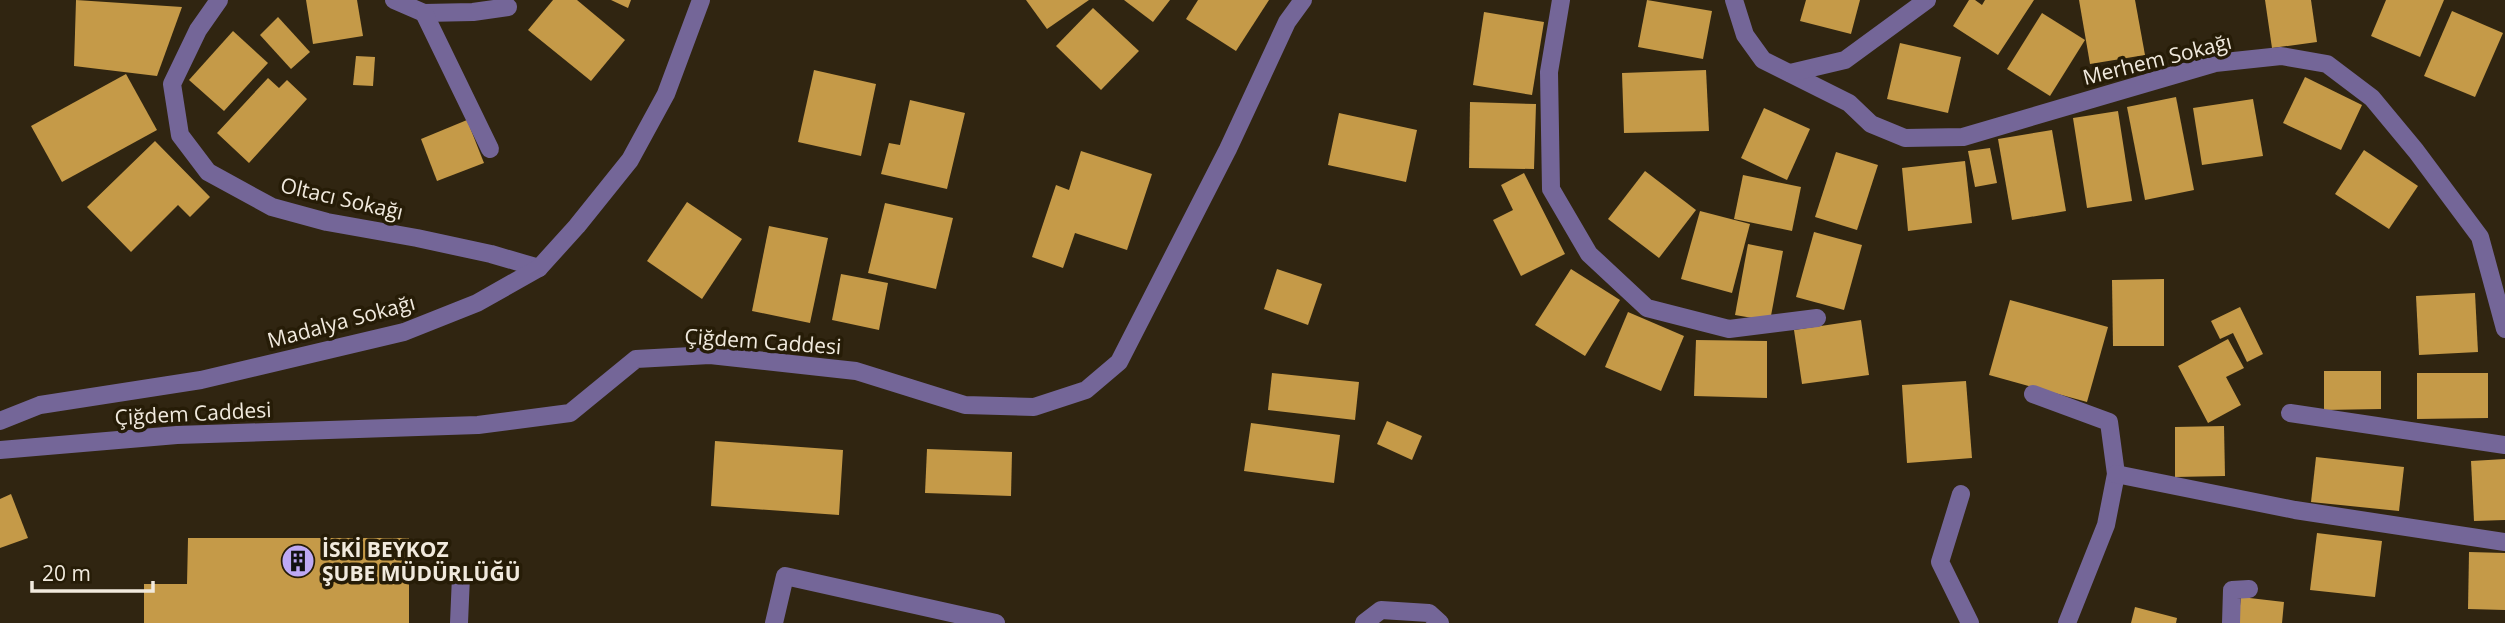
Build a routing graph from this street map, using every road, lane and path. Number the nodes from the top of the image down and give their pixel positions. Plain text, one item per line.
1 (219, 0) edge
2 (394, 0) edge
3 (701, 0) edge
4 (1303, 0) edge
5 (1560, 0) edge
6 (1734, 0) edge
7 (1927, 0) edge
8 (508, 7) dead end
9 (424, 13) junction
10 (1790, 73) junction
11 (490, 149) dead end
12 (539, 268) junction
13 (1817, 318) dead end
14 (2505, 329) edge
15 (2033, 394) dead end
16 (2290, 413) dead end
17 (0, 421) edge
18 (2505, 445) edge
19 (0, 450) edge
20 (2116, 474) junction
21 (1961, 494) dead end
22 (2505, 542) edge
23 (461, 576) dead end
24 (2249, 589) dead end
25 (459, 623) edge
26 (774, 623) edge
27 (996, 623) edge
28 (1364, 623) edge
29 (1440, 623) edge
30 (1970, 623) edge
31 (2067, 623) edge
32 (2231, 623) edge

1 - 12 street, Oltacı Sokağı
2 - 9 street
3 - 12 street, Madalya Sokağı
4 - 19 street, Çiğdem Caddesi
5 - 13 street
6 - 10 street, Merhem Sokağı
7 - 10 street
8 - 9 street
9 - 11 street
10 - 14 street, Merhem Sokağı
12 - 17 street, Madalya Sokağı
15 - 20 street
16 - 18 street
20 - 22 street
20 - 31 street
21 - 30 street
23 - 25 street
24 - 32 street
26 - 27 street
28 - 29 street

